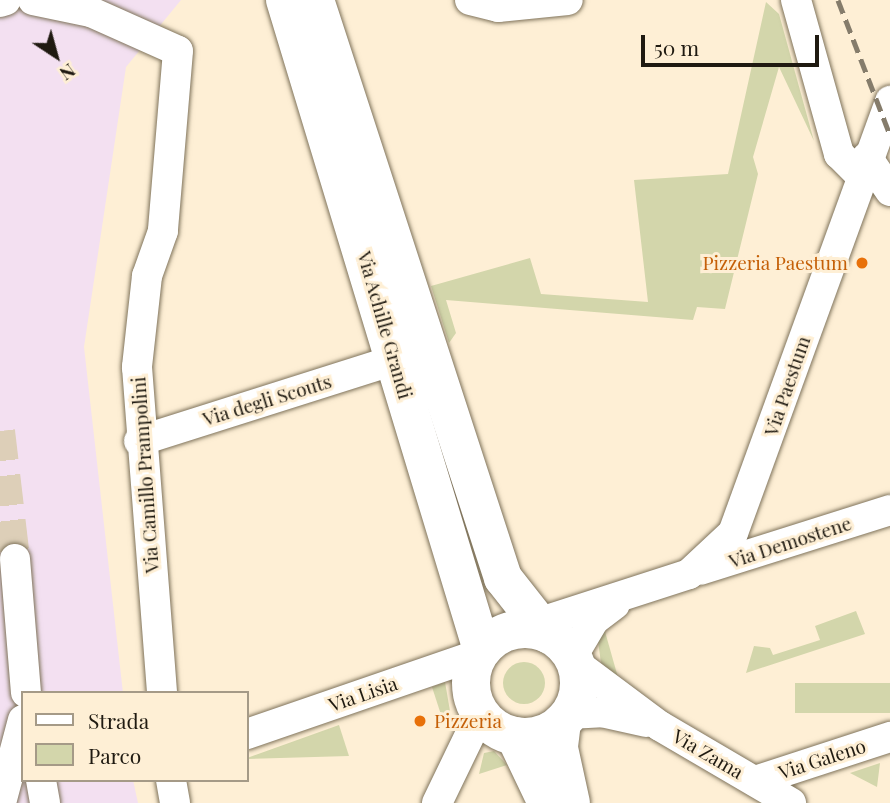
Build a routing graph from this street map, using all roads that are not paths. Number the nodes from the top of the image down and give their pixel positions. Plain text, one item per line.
1 (6, 0) edge
2 (33, 0) edge
3 (285, 0) edge
4 (316, 0) edge
5 (470, 0) edge
6 (568, 0) edge
7 (796, 0) edge
8 (0, 2) edge
9 (886, 111) edge
10 (864, 166) junction
11 (890, 191) edge
12 (394, 360) junction
13 (139, 440) junction
14 (890, 510) edge
15 (15, 559) tunnel mouth
16 (689, 574) junction
17 (629, 594) junction
18 (550, 641) junction
19 (480, 652) junction
20 (26, 691) edge
21 (162, 691) edge
22 (480, 714) junction
23 (565, 718) junction
24 (660, 726) junction
25 (21, 728) edge
26 (248, 734) edge
27 (515, 736) junction
28 (890, 737) edge
29 (755, 781) junction
30 (41, 782) edge
31 (171, 782) edge
32 (1, 803) edge
33 (45, 803) edge
34 (175, 803) edge
35 (437, 803) edge
36 (547, 803) edge
37 (571, 803) edge
38 (791, 803) edge

1 - 8 street
2 - 13 street, Via Camillo Prampolini
3 - 12 main road, Via Achille Grandi
4 - 18 main road, Via Achille Grandi
5 - 6 street
7 - 10 street
9 - 10 street, Via Paestum
10 - 11 street
10 - 16 street, Via Paestum
12 - 13 street, Via degli Scouts
12 - 19 main road, Via Achille Grandi
13 - 21 street, Via Camillo Prampolini
14 - 16 street, Via Demostene
15 - 20 street
16 - 17 street, Via Paestum
17 - 18 street, Via Paestum
17 - 18 street
18 - 19 main road
18 - 23 main road
18 - 24 street
19 - 22 main road
19 - 26 street, Via Lisia
22 - 27 main road
22 - 35 street
23 - 24 street
23 - 27 main road
23 - 37 main road
24 - 29 street, Via Zama
25 - 32 street
27 - 36 main road
28 - 29 street, Via Galeno
29 - 38 street, Via Zama
30 - 33 street
31 - 34 street

